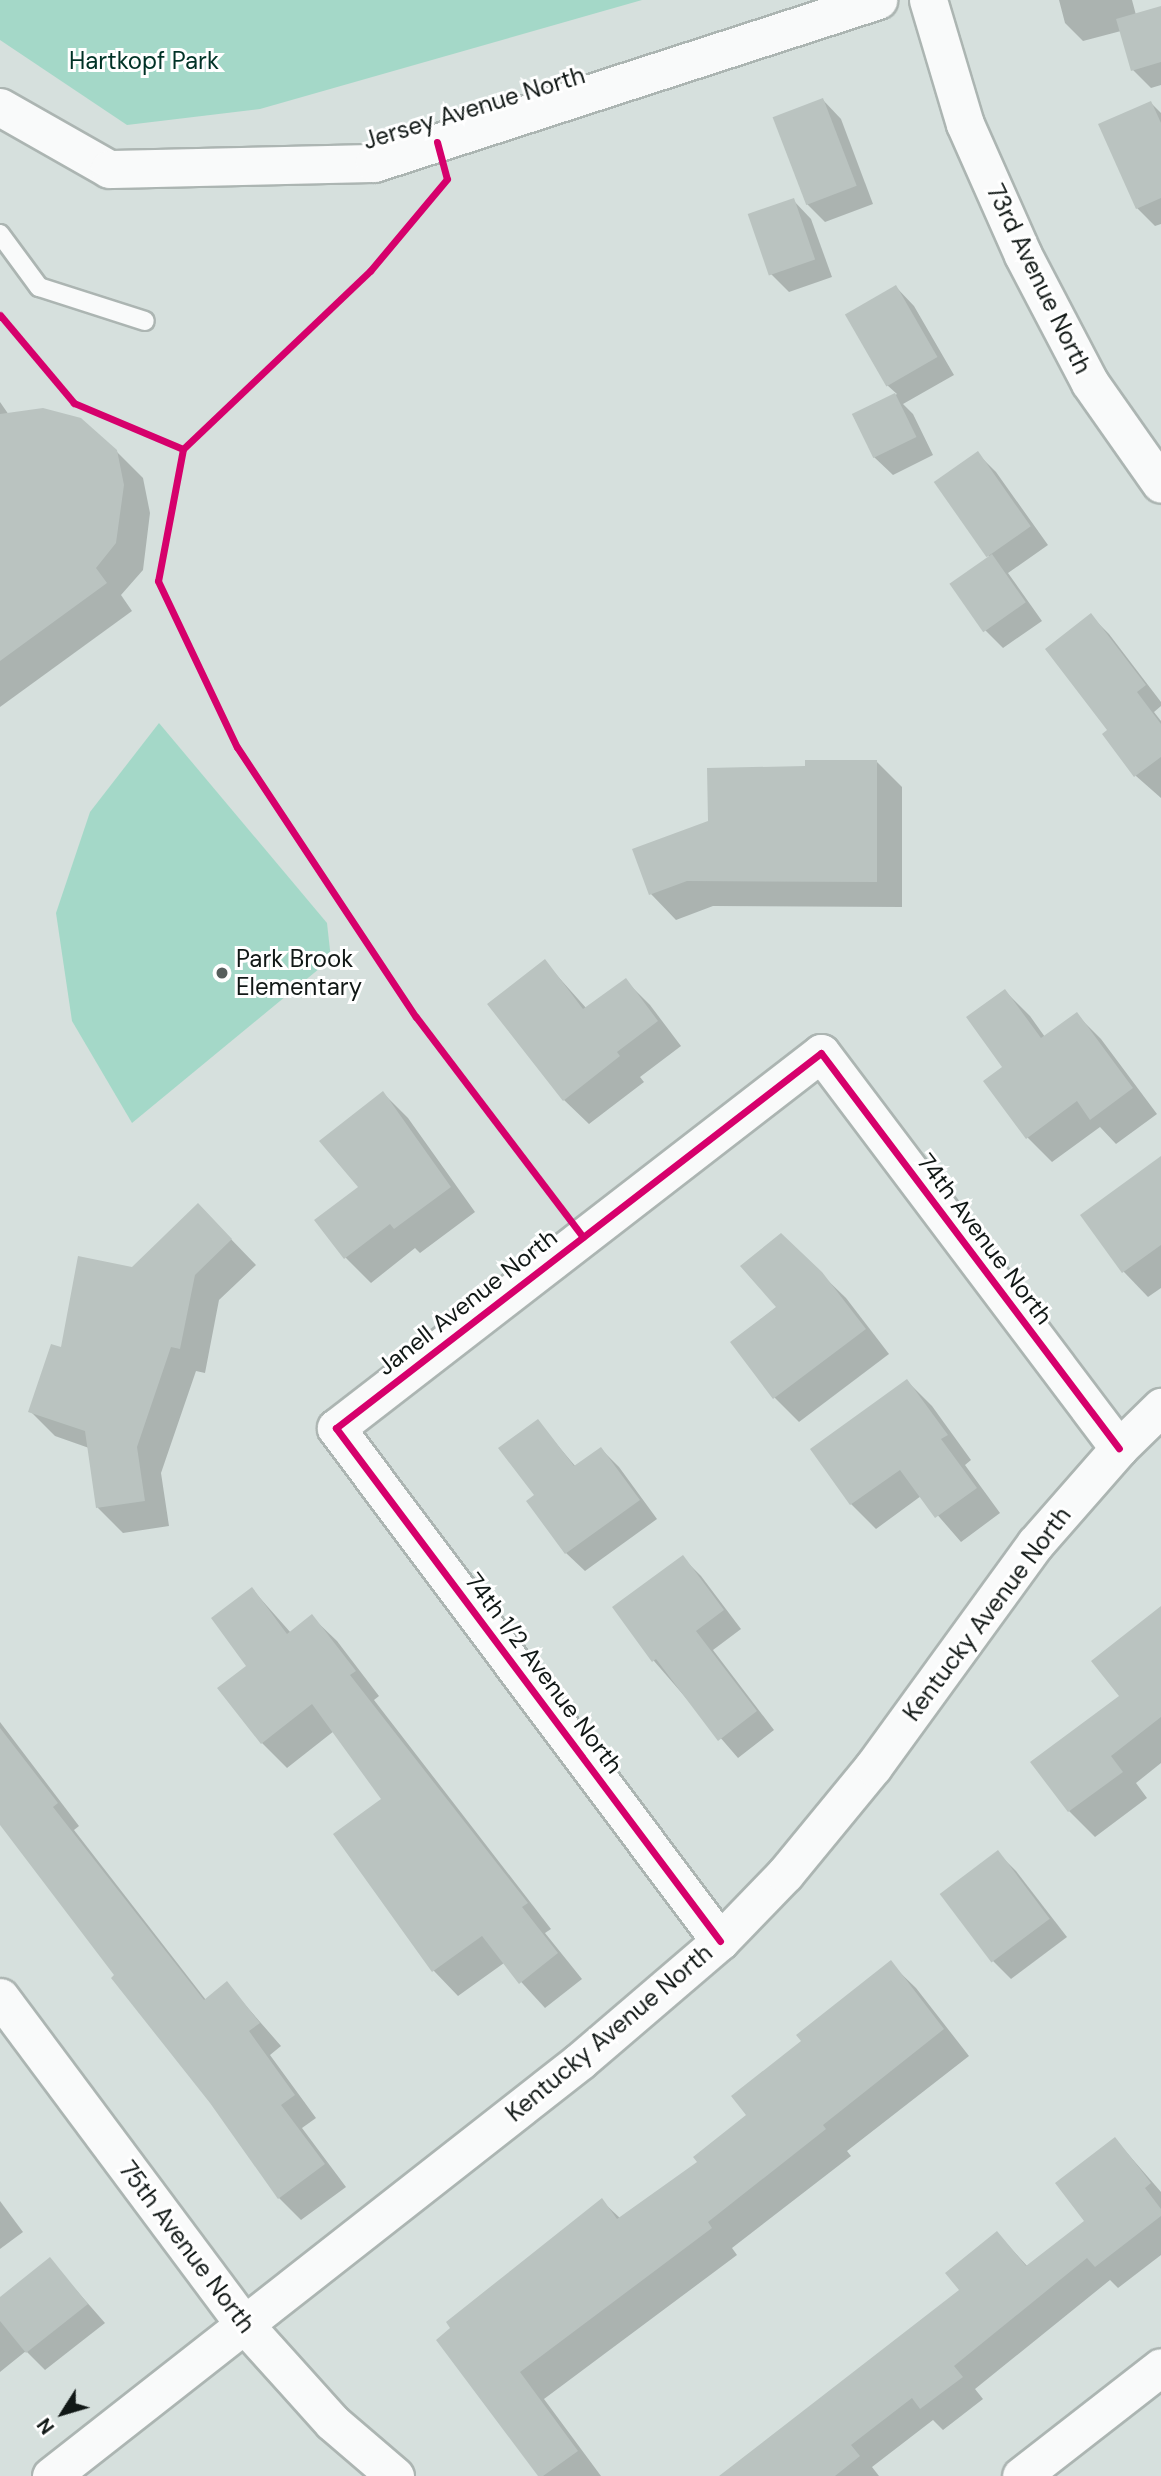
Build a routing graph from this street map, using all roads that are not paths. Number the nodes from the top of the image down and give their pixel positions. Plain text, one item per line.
1 (878, 0) edge
2 (928, 0) edge
3 (0, 107) edge
4 (0, 234) edge
5 (145, 321) dead end
6 (1161, 484) edge
7 (821, 1053) joint
8 (1161, 1407) edge
9 (336, 1428) joint
10 (1119, 1448) junction
11 (720, 1941) junction
12 (0, 1997) edge
13 (243, 2323) junction
14 (1161, 2367) edge
15 (51, 2476) edge
16 (395, 2476) edge
17 (1021, 2476) edge

1 - 3 street, Jersey Avenue North
2 - 6 street, 73rd Avenue North
4 - 5 lane
7 - 9 street, Janell Avenue North
7 - 10 street, 74th Avenue North
8 - 10 street, Kentucky Avenue North
9 - 11 street, 74th 1/2 Avenue North
10 - 11 street, Kentucky Avenue North
11 - 13 street, Kentucky Avenue North
12 - 13 street, 75th Avenue North
13 - 15 street, Kentucky Avenue North
13 - 16 street, 75th Avenue North
14 - 17 street

